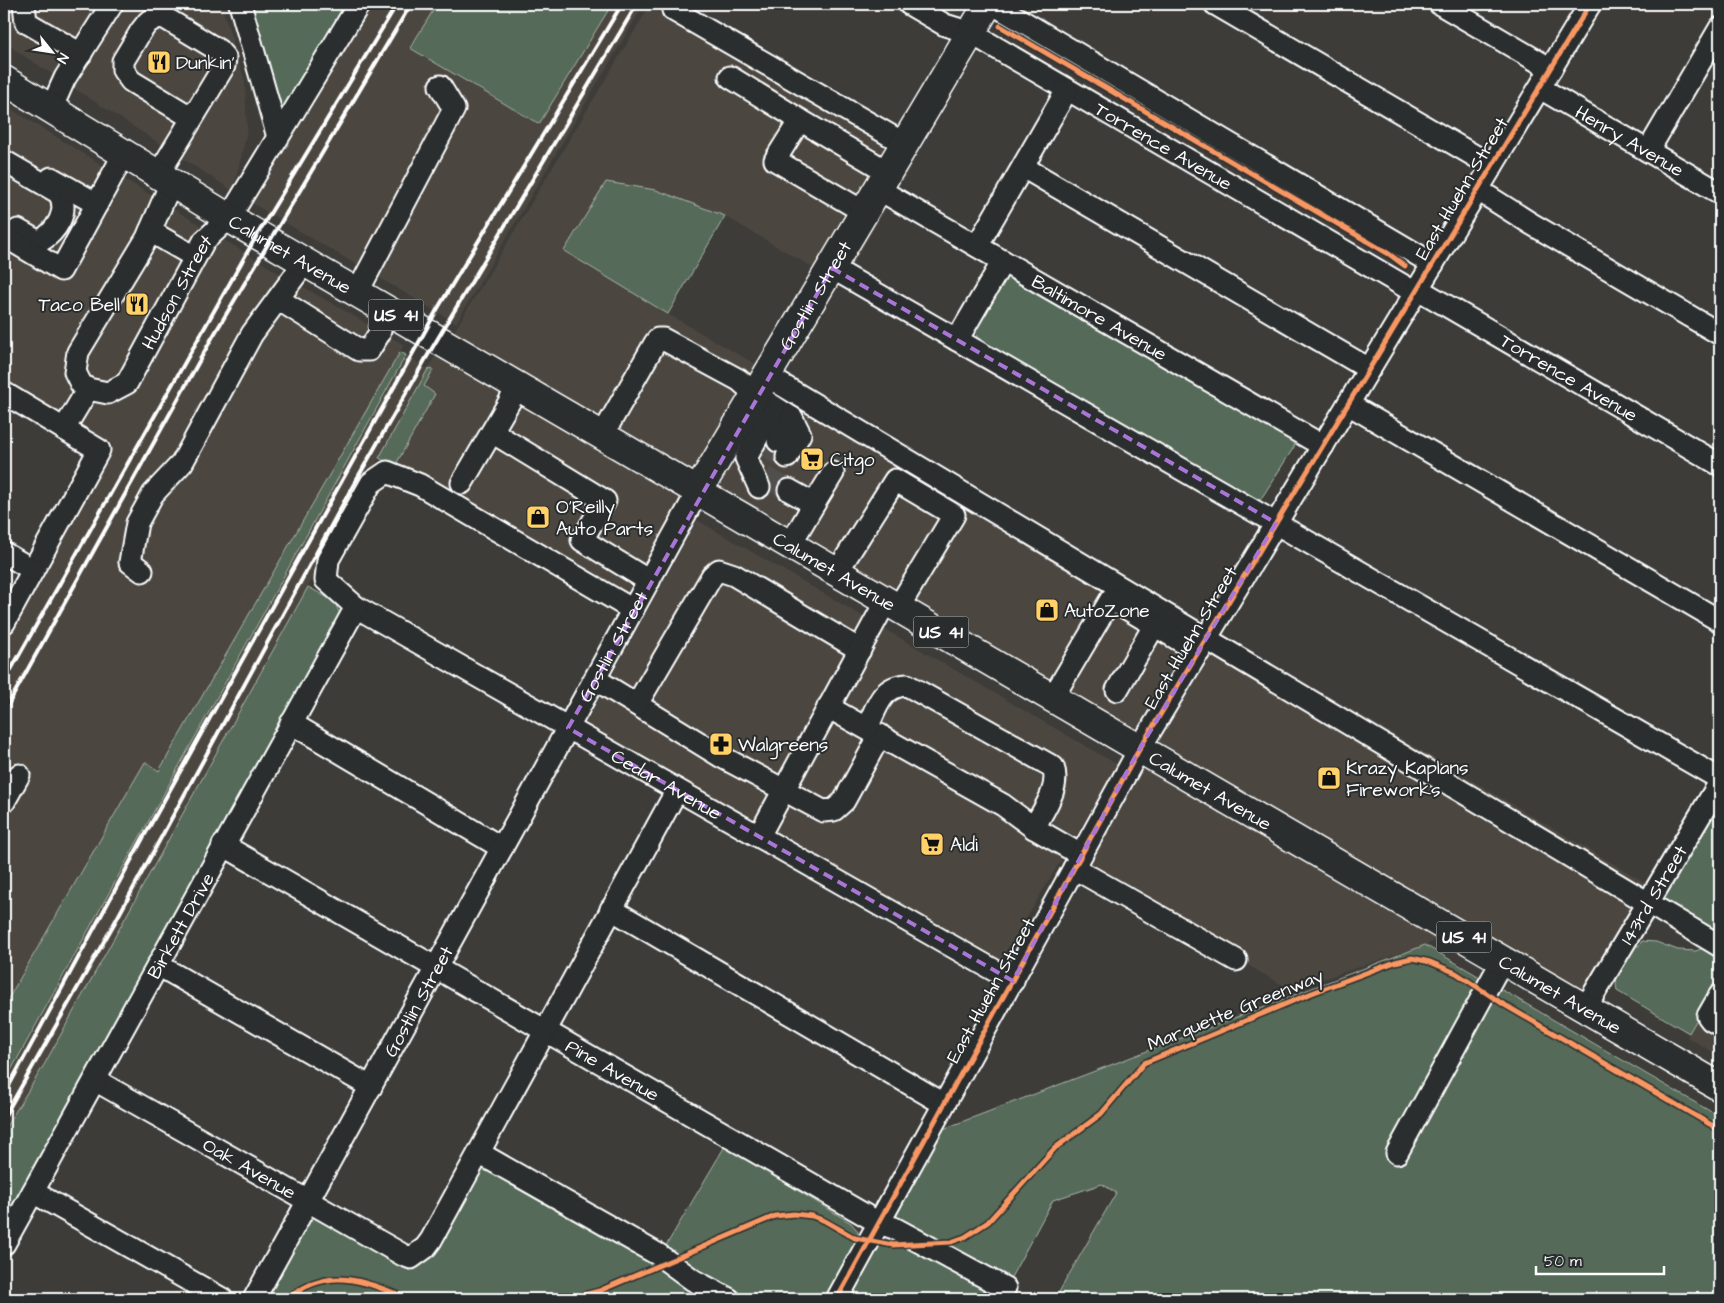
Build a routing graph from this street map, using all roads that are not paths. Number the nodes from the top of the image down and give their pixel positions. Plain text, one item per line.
1 (37, 4) edge
2 (112, 4) edge
3 (240, 4) edge
4 (358, 4) edge
5 (909, 4) edge
6 (988, 4) edge
7 (993, 4) edge
8 (1215, 4) edge
9 (1440, 4) edge
10 (1590, 4) edge
11 (673, 10) dead end
12 (25, 13) edge
13 (971, 33) junction
14 (1717, 39) edge
15 (80, 54) junction
16 (1551, 69) junction
17 (730, 77) dead end
18 (4, 80) edge
19 (440, 86) dead end
20 (1540, 88) junction
21 (1067, 90) junction
22 (51, 109) junction
23 (192, 118) junction
24 (800, 120) junction
25 (278, 137) junction
26 (905, 144) junction
27 (4, 151) edge
28 (1648, 151) junction
29 (124, 154) junction
30 (4, 161) edge
31 (1492, 166) junction
32 (1023, 167) junction
33 (165, 179) junction
34 (883, 180) junction
35 (1478, 190) junction
36 (1720, 193) edge
37 (97, 204) junction
38 (864, 212) junction
39 (229, 218) junction
40 (4, 224) edge
41 (150, 231) junction
42 (4, 236) edge
43 (978, 246) junction
44 (195, 257) junction
45 (1003, 260) junction
46 (305, 262) junction
47 (1433, 264) junction
48 (832, 268) junction
49 (1417, 291) junction
50 (357, 293) junction
51 (278, 299) junction
52 (385, 309) junction
53 (1720, 334) edge
54 (957, 340) junction
55 (1369, 369) junction
56 (518, 387) junction
57 (88, 389) junction
58 (765, 392) junction
59 (4, 394) edge
60 (1348, 404) junction
61 (64, 429) junction
62 (492, 432) junction
63 (602, 436) junction
64 (1323, 446) junction
65 (1720, 465) edge
66 (833, 473) dead end
67 (771, 475) junction
68 (462, 483) dead end
69 (698, 491) junction
70 (811, 509) junction
71 (1276, 523) junction
72 (790, 545) junction
73 (4, 553) edge
74 (33, 570) junction
75 (142, 571) dead end
76 (837, 572) junction
77 (649, 581) junction
78 (892, 604) junction
79 (356, 607) junction
80 (634, 610) junction
81 (1720, 621) edge
82 (4, 623) edge
83 (1154, 626) junction
84 (1203, 645) junction
85 (860, 650) junction
86 (595, 679) junction
87 (1117, 690) dead end
88 (1053, 697) junction
89 (636, 704) junction
90 (828, 707) junction
91 (291, 723) junction
92 (568, 728) junction
93 (874, 731) junction
94 (1140, 748) junction
95 (19, 775) dead end
96 (1720, 781) edge
97 (677, 790) junction
98 (783, 792) junction
99 (4, 802) edge
100 (1034, 828) junction
101 (759, 836) junction
102 (223, 845) junction
103 (502, 848) junction
104 (1078, 862) junction
105 (1648, 904) junction
106 (611, 909) junction
107 (1720, 946) edge
108 (1503, 959) junction
109 (1236, 960) dead end
110 (158, 965) junction
111 (436, 968) junction
112 (1012, 981) junction
113 (1720, 995) edge
114 (1586, 1007) junction
115 (1720, 1025) edge
116 (545, 1030) junction
117 (95, 1080) junction
118 (371, 1087) junction
119 (1720, 1087) edge
120 (944, 1104) junction
121 (479, 1153) junction
122 (1397, 1153) dead end
123 (33, 1192) junction
124 (308, 1202) junction
125 (879, 1223) junction
126 (4, 1244) edge
127 (1005, 1288) dead end
128 (222, 1299) edge
129 (254, 1299) edge
130 (729, 1299) edge
131 (837, 1299) edge

1 - 12 street
2 - 15 street
3 - 25 street
4 - 25 street, Hudson Street
5 - 13 street, Torrence Avenue
6 - 13 main road, Gostlin Street
7 - 47 street, Torrence Avenue
8 - 31 street
9 - 16 street
10 - 16 street, East Huehn Street
11 - 26 street
12 - 15 street
13 - 21 street, Torrence Avenue
13 - 26 main road, Gostlin Street
14 - 28 street
15 - 22 street
16 - 20 street, East Huehn Street
17 - 24 street, Baltimore Avenue
18 - 22 main road, Calumet Avenue / US 41
19 - 50 street
20 - 28 street, Henry Avenue
20 - 31 street, East Huehn Street
21 - 32 street
21 - 49 street, Torrence Avenue
22 - 29 main road, Calumet Avenue / US 41
23 - 23 street
23 - 33 street
24 - 34 street, Baltimore Avenue
24 - 38 street
25 - 39 street, Hudson Street
26 - 34 main road, Gostlin Street
27 - 37 street
28 - 36 street, Henry Avenue
29 - 33 main road, Calumet Avenue / US 41
29 - 37 street
30 - 40 street
31 - 35 street, East Huehn Street
32 - 43 street
32 - 55 street
33 - 39 main road, Calumet Avenue / US 41
33 - 41 street
34 - 38 main road, Gostlin Street
34 - 43 street, Baltimore Avenue
35 - 47 street, East Huehn Street
35 - 53 street
37 - 42 street
38 - 48 main road, Gostlin Street
39 - 44 street, Hudson Street
39 - 46 main road, Calumet Avenue / US 41
41 - 44 street
41 - 57 street
43 - 45 street, Baltimore Avenue
44 - 57 street, Hudson Street
45 - 54 street
45 - 64 street, Baltimore Avenue
46 - 50 main road, Calumet Avenue / US 41
46 - 51 street
47 - 49 street, East Huehn Street
48 - 54 street
48 - 58 main road, Gostlin Street
49 - 55 street, East Huehn Street
49 - 65 street, Torrence Avenue
50 - 52 main road, Calumet Avenue / US 41
51 - 52 street
51 - 75 street
52 - 56 main road, Calumet Avenue / US 41
54 - 71 street
55 - 60 street, East Huehn Street
56 - 62 street
56 - 63 main road, Calumet Avenue / US 41
57 - 61 street
58 - 63 street
58 - 67 street
58 - 67 street
58 - 69 main road, Gostlin Street
58 - 84 street
59 - 61 street
60 - 64 street, East Huehn Street
60 - 81 street
61 - 74 street
62 - 68 street
62 - 77 street
63 - 69 main road, Calumet Avenue / US 41
64 - 71 street, East Huehn Street
66 - 70 street
67 - 70 street
69 - 72 main road, Calumet Avenue / US 41
69 - 77 street, Gostlin Street
70 - 72 street
71 - 84 street, East Huehn Street
71 - 96 street
72 - 76 main road, Calumet Avenue / US 41
73 - 74 street
74 - 82 street
76 - 78 main road, Calumet Avenue / US 41
76 - 78 street
77 - 80 street, Gostlin Street
78 - 85 street
78 - 88 main road, Calumet Avenue / US 41
79 - 80 street, Cedar Avenue
79 - 91 street, Birkett Drive
79 - 92 street, Cedar Avenue
80 - 86 street, Gostlin Street
83 - 84 street
83 - 87 street
83 - 88 street
84 - 94 street, East Huehn Street
84 - 105 street
85 - 89 street
85 - 90 street
86 - 89 street
86 - 92 street, Gostlin Street
88 - 94 main road, Calumet Avenue / US 41
89 - 98 street
90 - 93 street
90 - 98 street
91 - 102 street, Birkett Drive
91 - 103 street
92 - 97 street, Cedar Avenue
92 - 103 street, Gostlin Street
93 - 98 street
93 - 100 street
93 - 100 street
94 - 104 street, East Huehn Street
94 - 108 main road, Calumet Avenue / US 41
95 - 99 street
96 - 105 street, 143rd Street
97 - 101 street, Cedar Avenue
97 - 106 street
98 - 101 street
100 - 104 street
101 - 112 street, Cedar Avenue
102 - 110 street, Birkett Drive
102 - 111 street, Pine Avenue
103 - 111 street, Gostlin Street
104 - 109 street
104 - 112 street, East Huehn Street
105 - 107 street
105 - 114 street, 143rd Street
106 - 116 street
106 - 120 street
108 - 114 main road, Calumet Avenue / US 41
108 - 122 street
110 - 117 street, Birkett Drive
110 - 118 street
111 - 116 street, Pine Avenue
111 - 118 street, Gostlin Street
112 - 120 street, East Huehn Street
113 - 115 street
114 - 119 main road, Calumet Avenue / US 41
116 - 121 street
116 - 125 street, Pine Avenue
117 - 123 street, Birkett Drive
117 - 124 street, Oak Avenue
118 - 124 street, Gostlin Street
120 - 125 street, East Huehn Street
121 - 124 street, Oak Avenue
121 - 130 street
123 - 126 street, Birkett Drive
123 - 128 street
124 - 129 street, Gostlin Street
125 - 127 street, Pine Avenue
125 - 131 street, East Huehn Street

